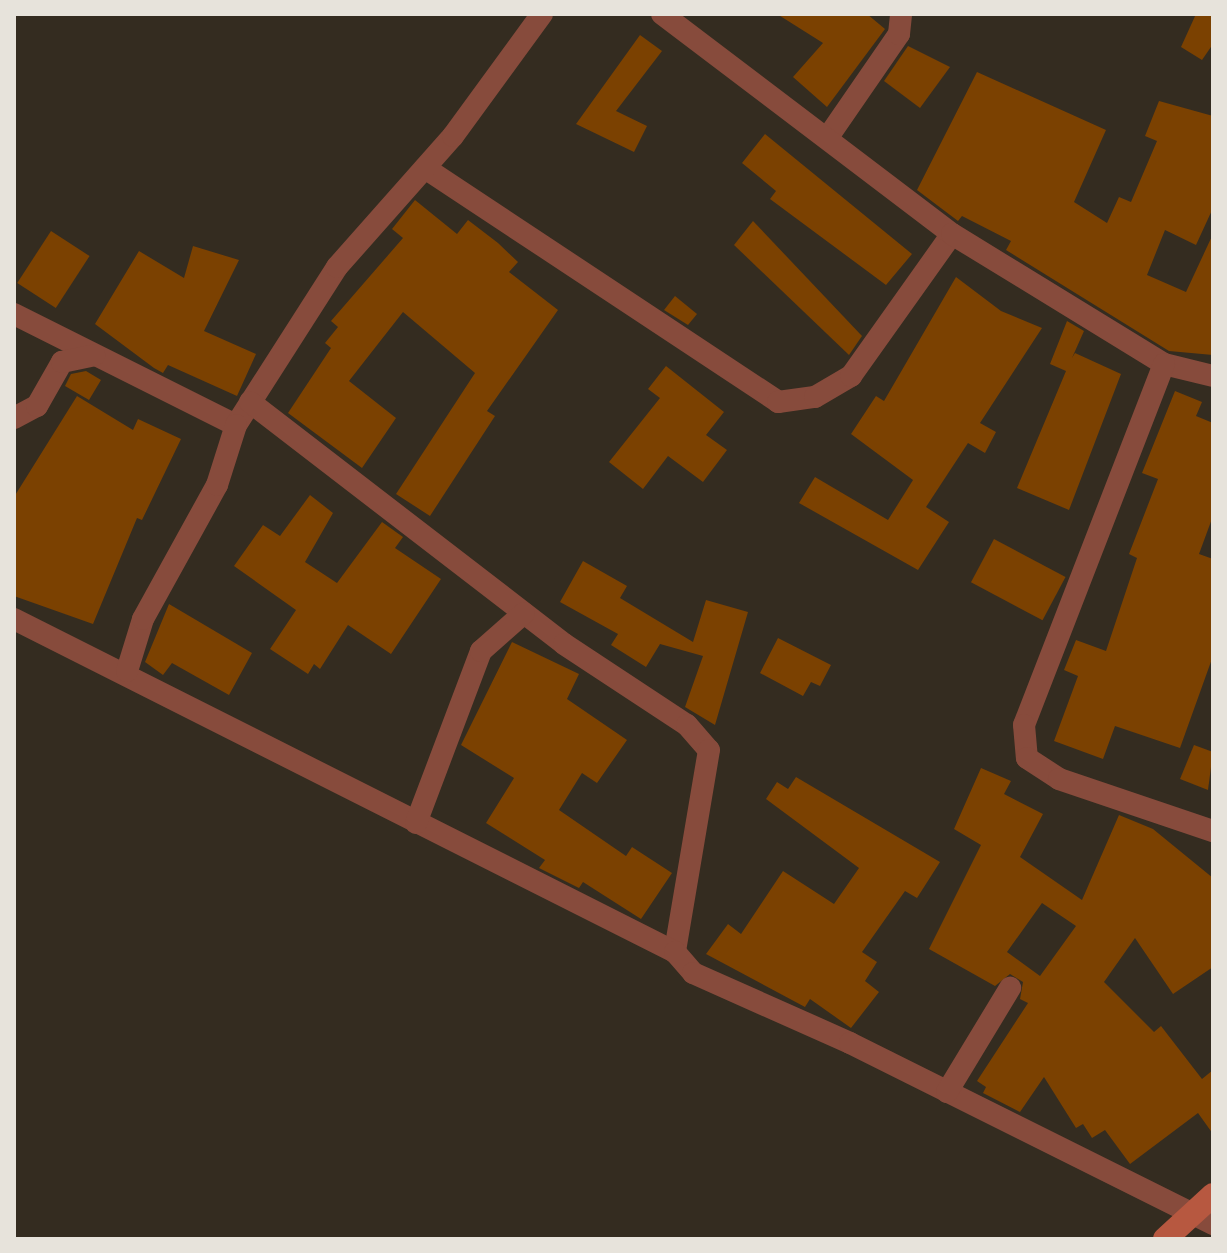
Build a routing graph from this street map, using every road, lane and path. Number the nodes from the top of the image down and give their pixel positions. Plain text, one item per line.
1 (542, 14) edge
2 (662, 14) edge
3 (901, 14) edge
4 (828, 137) junction
5 (425, 168) junction
6 (952, 234) junction
7 (14, 314) edge
8 (94, 355) junction
9 (1164, 364) junction
10 (1213, 376) edge
11 (250, 402) junction
12 (14, 418) edge
13 (236, 425) junction
14 (524, 613) junction
15 (14, 619) edge
16 (127, 671) junction
17 (416, 823) junction
18 (1213, 831) edge
19 (675, 952) junction
20 (1010, 988) dead end
21 (947, 1092) junction
22 (1213, 1195) edge
23 (1203, 1219) edge
24 (1165, 1239) edge

1 - 5 street
2 - 4 street
3 - 4 street
4 - 6 street
5 - 6 street
5 - 11 street
6 - 9 street
7 - 8 street
8 - 12 street
8 - 13 street
9 - 10 street
9 - 18 street
11 - 13 street
11 - 14 street
13 - 16 street
14 - 17 street
14 - 19 street
15 - 16 street
16 - 17 street
17 - 19 street
19 - 21 street
20 - 21 street
21 - 23 street
22 - 23 street
23 - 24 street

